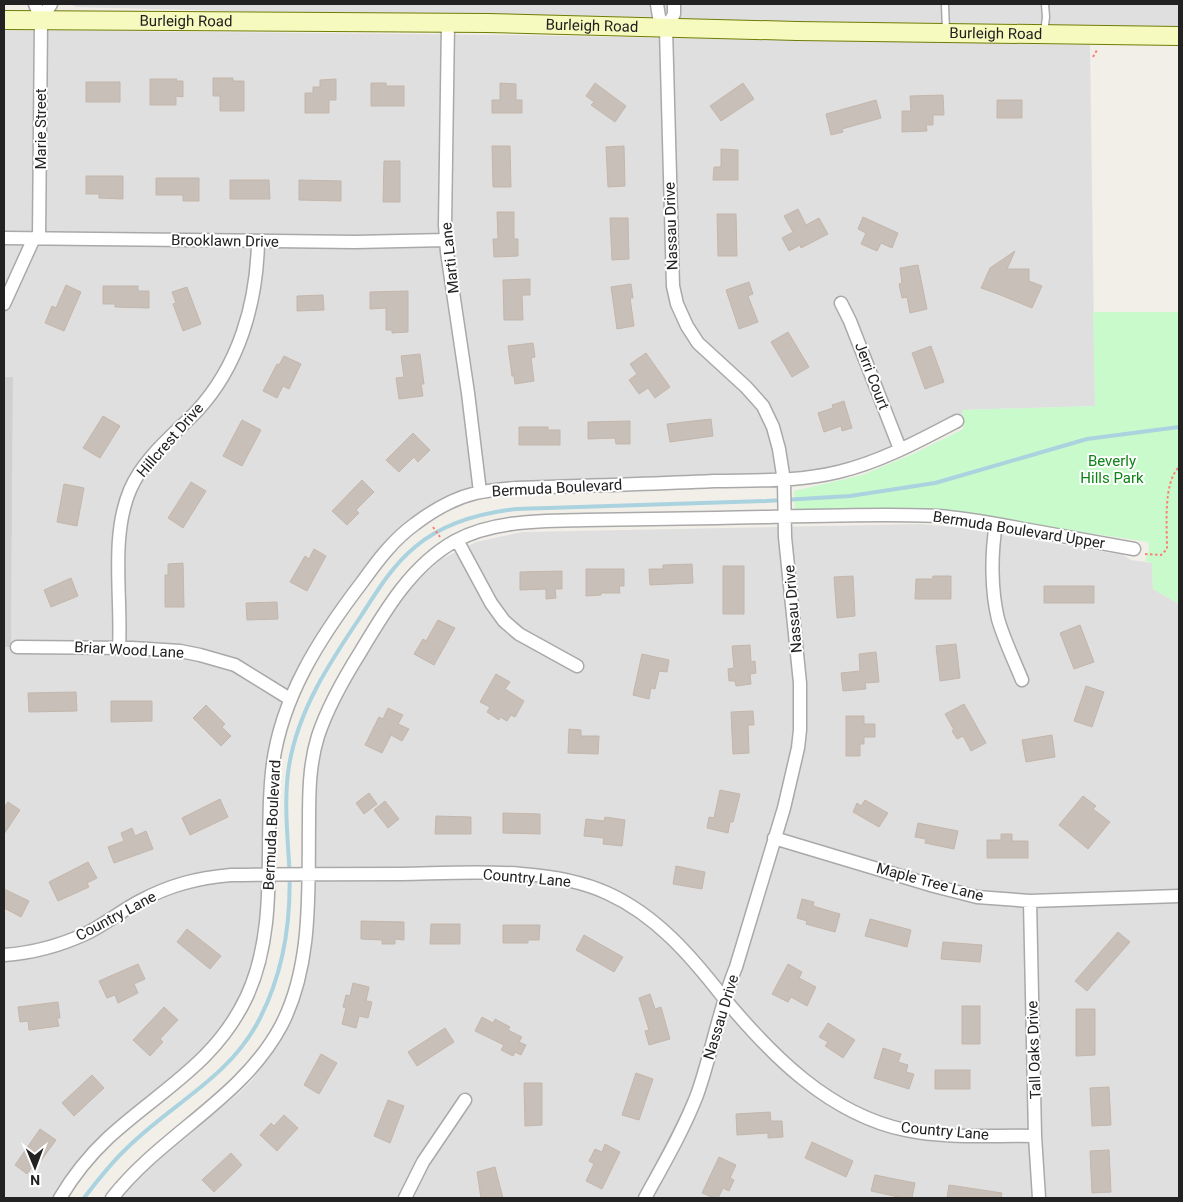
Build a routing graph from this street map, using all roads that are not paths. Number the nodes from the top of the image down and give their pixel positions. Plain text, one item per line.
1 (51, 4) edge
2 (657, 4) edge
3 (674, 4) edge
4 (945, 4) edge
5 (1045, 4) edge
6 (38, 12) edge
7 (4, 20) edge
8 (448, 23) junction
9 (666, 29) junction
10 (946, 34) junction
11 (1043, 34) junction
12 (1179, 36) edge
13 (4, 238) edge
14 (36, 238) junction
15 (446, 240) junction
16 (258, 241) junction
17 (841, 303) dead end
18 (4, 304) edge
19 (956, 421) dead end
20 (900, 450) junction
21 (784, 488) junction
22 (480, 492) junction
23 (784, 513) junction
24 (996, 524) junction
25 (458, 540) junction
26 (1134, 548) road end
27 (17, 647) dead end
28 (119, 648) junction
29 (577, 666) dead end
30 (1022, 680) dead end
31 (290, 699) junction
32 (774, 838) junction
33 (275, 874) junction
34 (302, 875) junction
35 (1179, 896) edge
36 (1030, 901) junction
37 (4, 955) edge
38 (724, 998) junction
39 (465, 1100) dead end
40 (1035, 1136) junction
41 (60, 1198) edge
42 (112, 1198) edge
43 (405, 1198) edge
44 (645, 1198) edge
45 (1038, 1198) edge

1 - 6 street
2 - 9 street, Nassau Drive
3 - 9 street, Nassau Drive
4 - 10 lane
5 - 11 lane
6 - 7 street, Burleigh Road
6 - 8 street, Burleigh Road
6 - 14 street, Marie Street
8 - 9 street, Burleigh Road
8 - 15 street, Marti Lane
9 - 10 street, Burleigh Road
9 - 21 street, Nassau Drive
10 - 11 street, Burleigh Road
11 - 12 street, Burleigh Road
13 - 14 street, Brooklawn Drive
14 - 16 street, Brooklawn Drive
14 - 18 street, Marie Street
15 - 16 street, Brooklawn Drive
15 - 22 street, Marti Lane
16 - 28 street, Hillcrest Drive
17 - 20 street, Jerri Court
19 - 20 street, Bermuda Boulevard
20 - 21 street, Bermuda Boulevard
21 - 22 street, Bermuda Boulevard
21 - 23 street, Nassau Drive
22 - 31 street, Bermuda Boulevard
23 - 24 street, Bermuda Boulevard Upper
23 - 25 street
23 - 32 street, Nassau Drive
24 - 26 street, Bermuda Boulevard Upper
24 - 30 street
25 - 29 street
25 - 34 street
27 - 28 street, Briar Wood Lane
28 - 31 street, Briar Wood Lane
31 - 33 street, Bermuda Boulevard
32 - 36 street, Maple Tree Lane
32 - 38 street, Nassau Drive
33 - 34 street, Country Lane
33 - 37 street, Country Lane
33 - 41 street, Bermuda Boulevard
34 - 38 street, Country Lane
34 - 42 street
35 - 36 street, Maple Tree Lane
36 - 40 street, Tall Oaks Drive
38 - 40 street, Country Lane
38 - 44 street, Nassau Drive
39 - 43 street
40 - 45 street, Tall Oaks Drive

